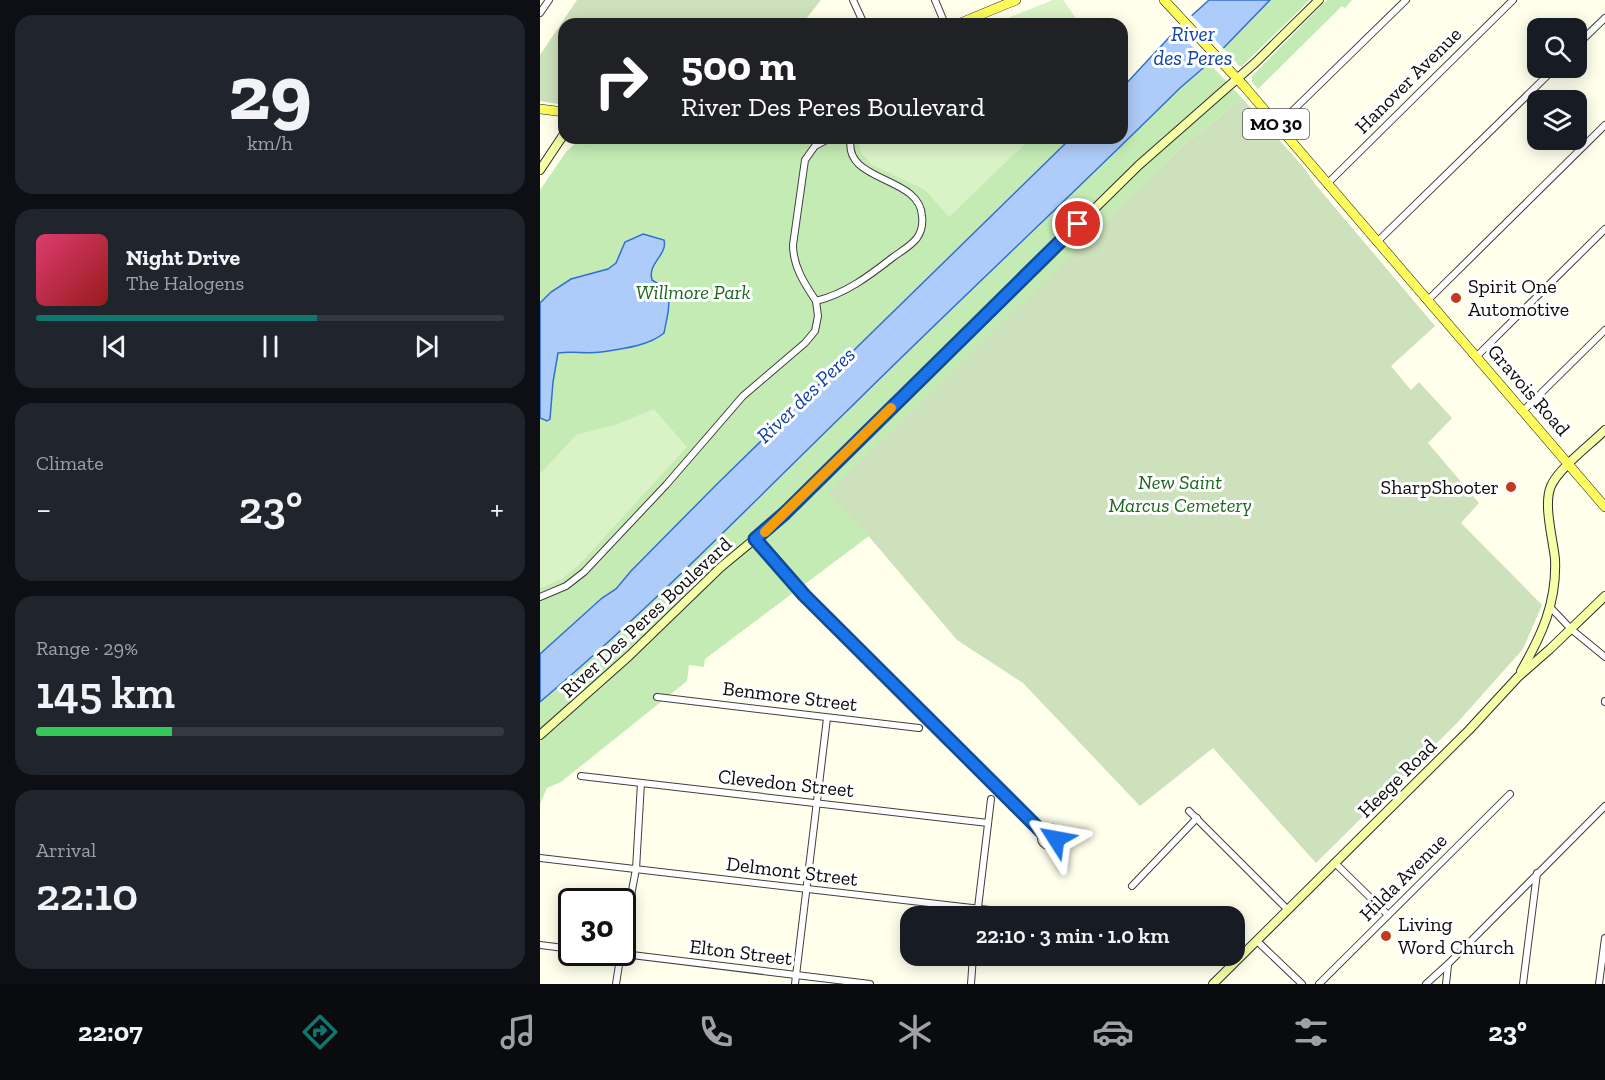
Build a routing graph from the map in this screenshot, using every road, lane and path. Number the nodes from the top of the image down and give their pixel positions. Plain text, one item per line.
1 (549, 0) edge
2 (853, 0) edge
3 (935, 0) edge
4 (1016, 0) edge
5 (1164, 0) edge
6 (1318, 0) edge
7 (1406, 0) edge
8 (1513, 0) edge
9 (540, 13) edge
10 (861, 18) edge
11 (942, 18) edge
12 (972, 18) edge
13 (1605, 18) edge
14 (1587, 35) edge
15 (1545, 78) edge
16 (1238, 79) junction
17 (540, 109) edge
18 (558, 111) edge
19 (1605, 125) edge
20 (1278, 126) junction
21 (558, 144) edge
22 (819, 144) edge
23 (849, 144) edge
24 (540, 170) edge
25 (1327, 184) junction
26 (1605, 229) edge
27 (1377, 242) junction
28 (816, 301) junction
29 (1427, 301) junction
30 (1605, 330) edge
31 (1476, 357) junction
32 (1523, 411) junction
33 (1605, 430) edge
34 (1570, 464) junction
35 (1605, 507) edge
36 (755, 539) junction
37 (1605, 596) edge
38 (540, 597) edge
39 (1551, 608) junction
40 (1571, 629) junction
41 (1605, 657) edge
42 (1518, 677) junction
43 (657, 697) dead end
44 (827, 718) junction
45 (919, 728) dead end
46 (540, 735) edge
47 (581, 776) dead end
48 (641, 783) junction
49 (1510, 794) dead end
50 (991, 800) dead end
51 (817, 802) junction
52 (1605, 806) edge
53 (1189, 811) dead end
54 (1197, 818) junction
55 (988, 823) junction
56 (1043, 833) dead end
57 (540, 858) edge
58 (1335, 863) junction
59 (636, 869) junction
60 (1537, 873) junction
61 (1132, 886) dead end
62 (632, 888) edge
63 (807, 889) junction
64 (927, 906) edge
65 (978, 906) edge
66 (1288, 910) junction
67 (1389, 915) junction
68 (1605, 938) edge
69 (1257, 940) junction
70 (540, 945) edge
71 (558, 947) edge
72 (636, 955) edge
73 (1448, 964) junction
74 (619, 966) edge
75 (972, 966) edge
76 (796, 975) junction
77 (616, 984) edge
78 (795, 984) edge
79 (870, 984) edge
80 (971, 984) edge
81 (1213, 984) edge
82 (1302, 984) edge
83 (1319, 984) edge
84 (1426, 984) edge
85 (1446, 984) edge
86 (1523, 984) edge
87 (1599, 984) edge

1 - 9 street
2 - 10 street
3 - 11 street
4 - 12 main road
5 - 16 main road, MO 30
6 - 16 main road, River Des Peres Boulevard
7 - 20 street
8 - 25 street, Hanover Avenue
13 - 14 street
15 - 27 street
16 - 20 main road, MO 30
16 - 36 main road, River Des Peres Boulevard
17 - 18 main road
19 - 29 street
20 - 25 main road, Gravois Road / MO 30
21 - 24 main road
22 - 28 street
23 - 28 street
25 - 27 main road, Gravois Road / MO 30
26 - 31 street
27 - 29 main road, Gravois Road / MO 30
28 - 38 street
29 - 31 main road, Gravois Road / MO 30
30 - 32 street
31 - 32 main road, Gravois Road / MO 30
32 - 34 main road, Gravois Road / MO 30
33 - 34 main road
34 - 35 main road, Gravois Road / MO 30
34 - 39 main road
36 - 46 main road, River Des Peres Boulevard
36 - 56 street
37 - 40 main road, Heege Road
39 - 40 street
39 - 42 main road
40 - 41 street
40 - 42 main road, Heege Road
42 - 58 main road, Heege Road
43 - 44 street, Benmore Street
44 - 45 street, Benmore Street
44 - 51 street
47 - 48 street, Clevedon Street
48 - 51 street, Clevedon Street
48 - 59 street
49 - 67 street, Hilda Avenue
50 - 55 street
51 - 55 street, Clevedon Street
51 - 63 street
52 - 60 street
53 - 54 street
54 - 61 street
54 - 66 street
55 - 65 street
57 - 59 street, Delmont Street
58 - 66 main road, Heege Road
58 - 67 street
59 - 62 street
59 - 63 street, Delmont Street
60 - 73 street
60 - 86 street
63 - 64 street, Delmont Street
63 - 76 street
66 - 69 main road, Heege Road
67 - 83 street, Hilda Avenue
68 - 87 street
69 - 81 main road, Heege Road
69 - 82 street
70 - 71 street
72 - 76 street, Elton Street
73 - 84 street
73 - 85 street
74 - 77 street
75 - 80 street
76 - 78 street
76 - 79 street, Elton Street

